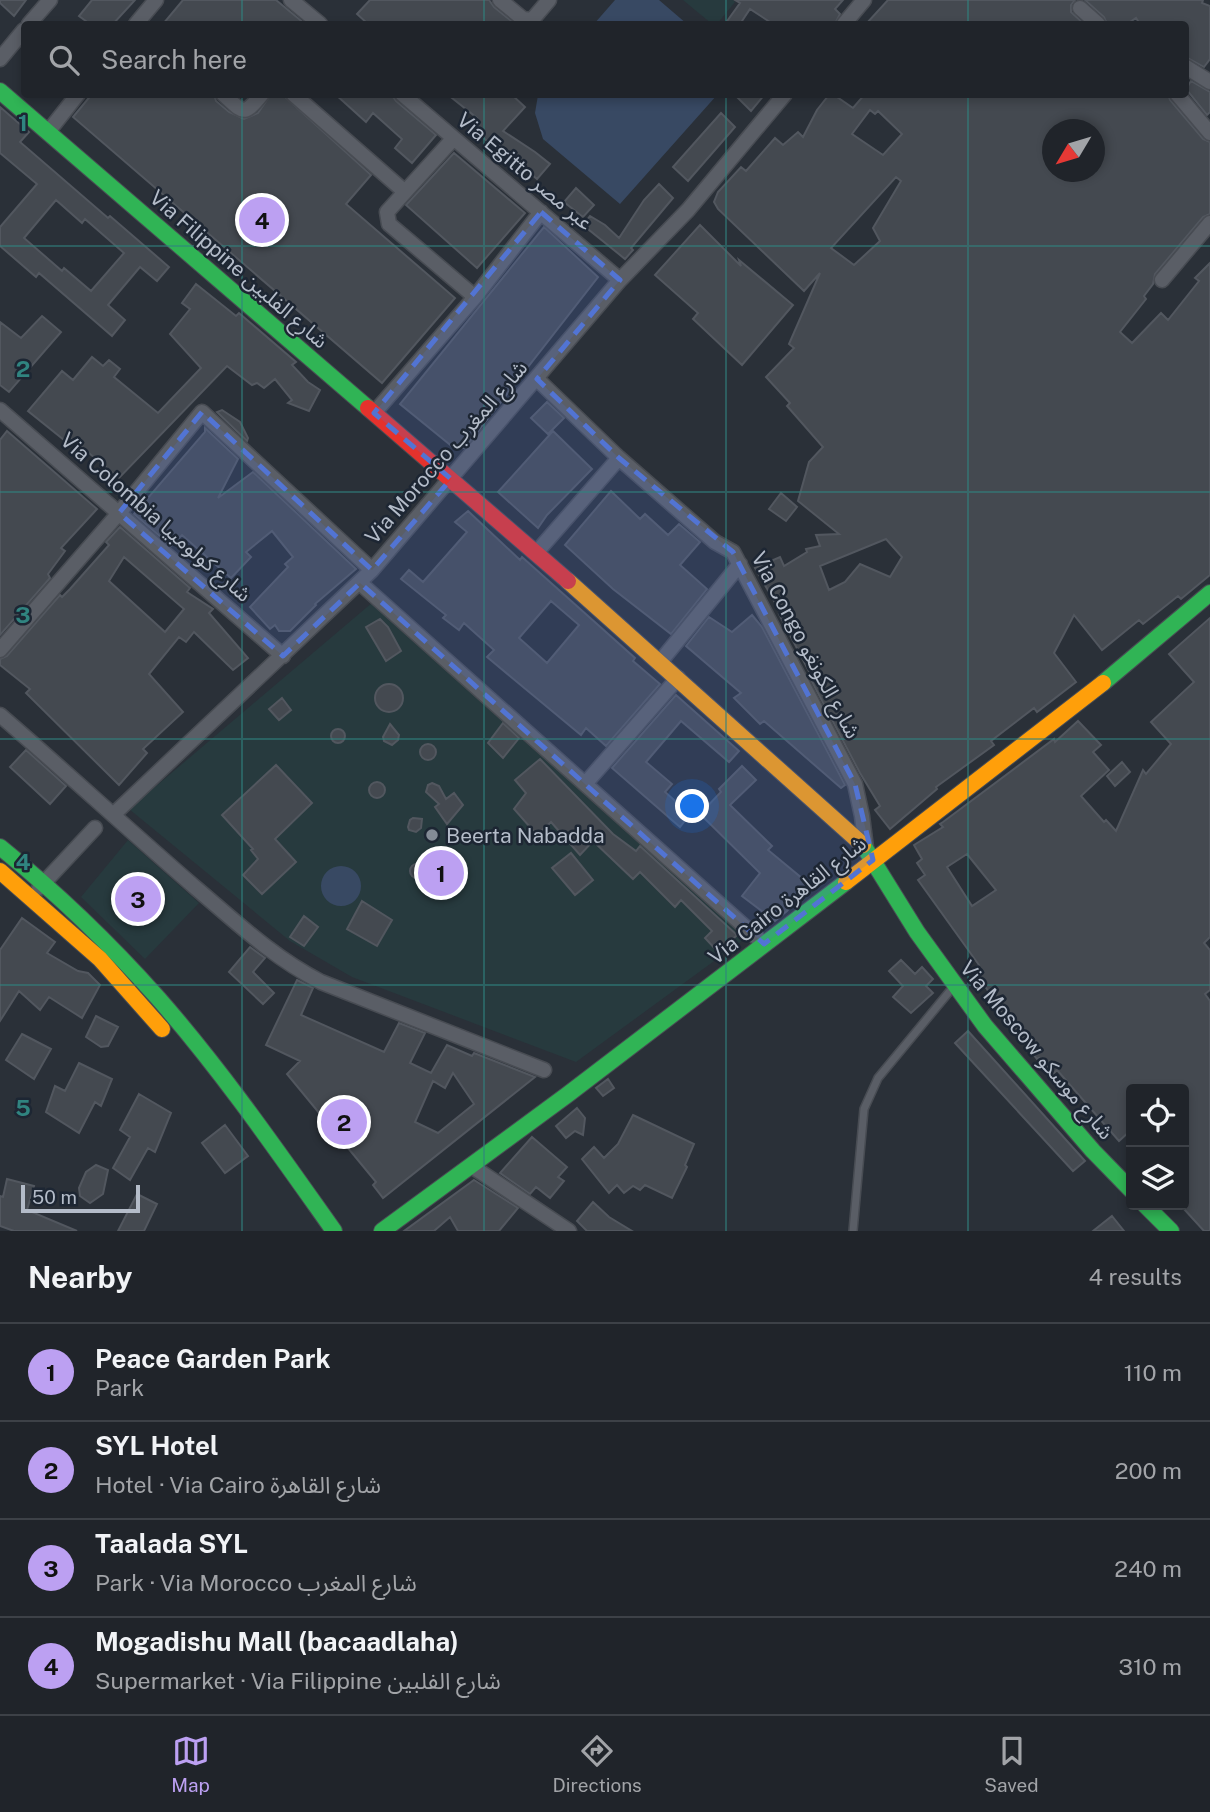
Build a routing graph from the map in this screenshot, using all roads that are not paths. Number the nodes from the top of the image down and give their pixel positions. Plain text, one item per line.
1 (50, 0) edge
2 (156, 0) edge
3 (291, 0) edge
4 (500, 0) edge
5 (549, 0) edge
6 (864, 0) edge
7 (1080, 8) dead end
8 (32, 21) edge
9 (140, 21) edge
10 (316, 21) edge
11 (846, 21) edge
12 (1095, 21) edge
13 (21, 34) edge
14 (0, 59) edge
15 (1189, 69) edge
16 (1210, 82) edge
17 (0, 91) edge
18 (75, 98) edge
19 (228, 98) edge
20 (259, 98) edge
21 (298, 98) edge
22 (407, 98) edge
23 (782, 98) edge
24 (1180, 98) edge
25 (48, 132) junction
26 (1210, 133) edge
27 (453, 138) junction
28 (405, 192) junction
29 (541, 212) junction
30 (1210, 223) edge
31 (620, 280) junction
32 (1162, 280) dead end
33 (475, 297) junction
34 (537, 379) junction
35 (0, 410) edge
36 (374, 413) junction
37 (619, 457) junction
38 (451, 479) junction
39 (119, 513) junction
40 (536, 553) junction
41 (740, 564) junction
42 (372, 570) junction
43 (360, 583) junction
44 (1210, 593) edge
45 (0, 650) edge
46 (284, 656) junction
47 (660, 662) junction
48 (678, 678) junction
49 (0, 715) edge
50 (585, 784) junction
51 (114, 814) junction
52 (95, 828) dead end
53 (0, 847) edge
54 (870, 854) junction
55 (0, 871) edge
56 (45, 882) junction
57 (31, 897) junction
58 (764, 944) junction
59 (954, 985) junction
60 (169, 1038) dead end
61 (544, 1070) dead end
62 (473, 1167) junction
63 (1126, 1186) edge
64 (1150, 1210) edge
65 (320, 1227) edge
66 (382, 1231) edge
67 (569, 1231) edge
68 (853, 1231) edge
69 (1171, 1231) edge

1 - 8 street
2 - 9 street
3 - 10 street
4 - 5 street
6 - 11 street
7 - 12 street
13 - 14 street
15 - 16 street
17 - 25 main road, Via Filippine شارع الفلبين
18 - 25 street
19 - 20 street
21 - 28 street
22 - 27 street, Via Egitto عبر مصر
23 - 31 street, Via Morocco شارع المغرب
24 - 26 street
25 - 36 main road, Via Filippine شارع الفلبين
27 - 28 street
27 - 29 street, Via Egitto عبر مصر
28 - 33 street
29 - 31 street, Via Egitto عبر مصر
29 - 33 street
30 - 32 street
31 - 34 street, Via Morocco شارع المغرب
33 - 36 street
34 - 37 street, Via Congo شارع الكونغو
34 - 38 street, Via Morocco شارع المغرب
35 - 39 street, Via Colombia شارع كولومبيا
36 - 38 main road, Via Filippine شارع الفلبين
37 - 40 street
37 - 41 street, Via Congo شارع الكونغو
38 - 40 main road
38 - 42 street, Via Morocco شارع المغرب
39 - 42 street
39 - 45 street
39 - 46 street, Via Colombia شارع كولومبيا
40 - 47 main road
41 - 47 street
41 - 54 street, Via Congo شارع الكونغو
42 - 43 street, Via Morocco شارع المغرب
43 - 46 street, Via Morocco شارع المغرب
43 - 50 street
44 - 54 main road, Via Cairo شارع القاهرة
46 - 51 street, Via Morocco شارع المغرب
47 - 48 main road
48 - 50 street
48 - 54 main road
49 - 51 street
50 - 58 street
51 - 61 street
52 - 56 street
53 - 56 main road
54 - 58 main road, Via Cairo شارع القاهرة
54 - 59 main road, Via Moscow شارع موسكو
55 - 57 main road
56 - 57 street
56 - 65 main road
57 - 60 main road
58 - 62 main road, Via Cairo شارع القاهرة
59 - 63 main road, Via Moscow شارع موسكو
59 - 68 lane
62 - 66 main road, Via Cairo شارع القاهرة
62 - 67 street
64 - 69 main road

